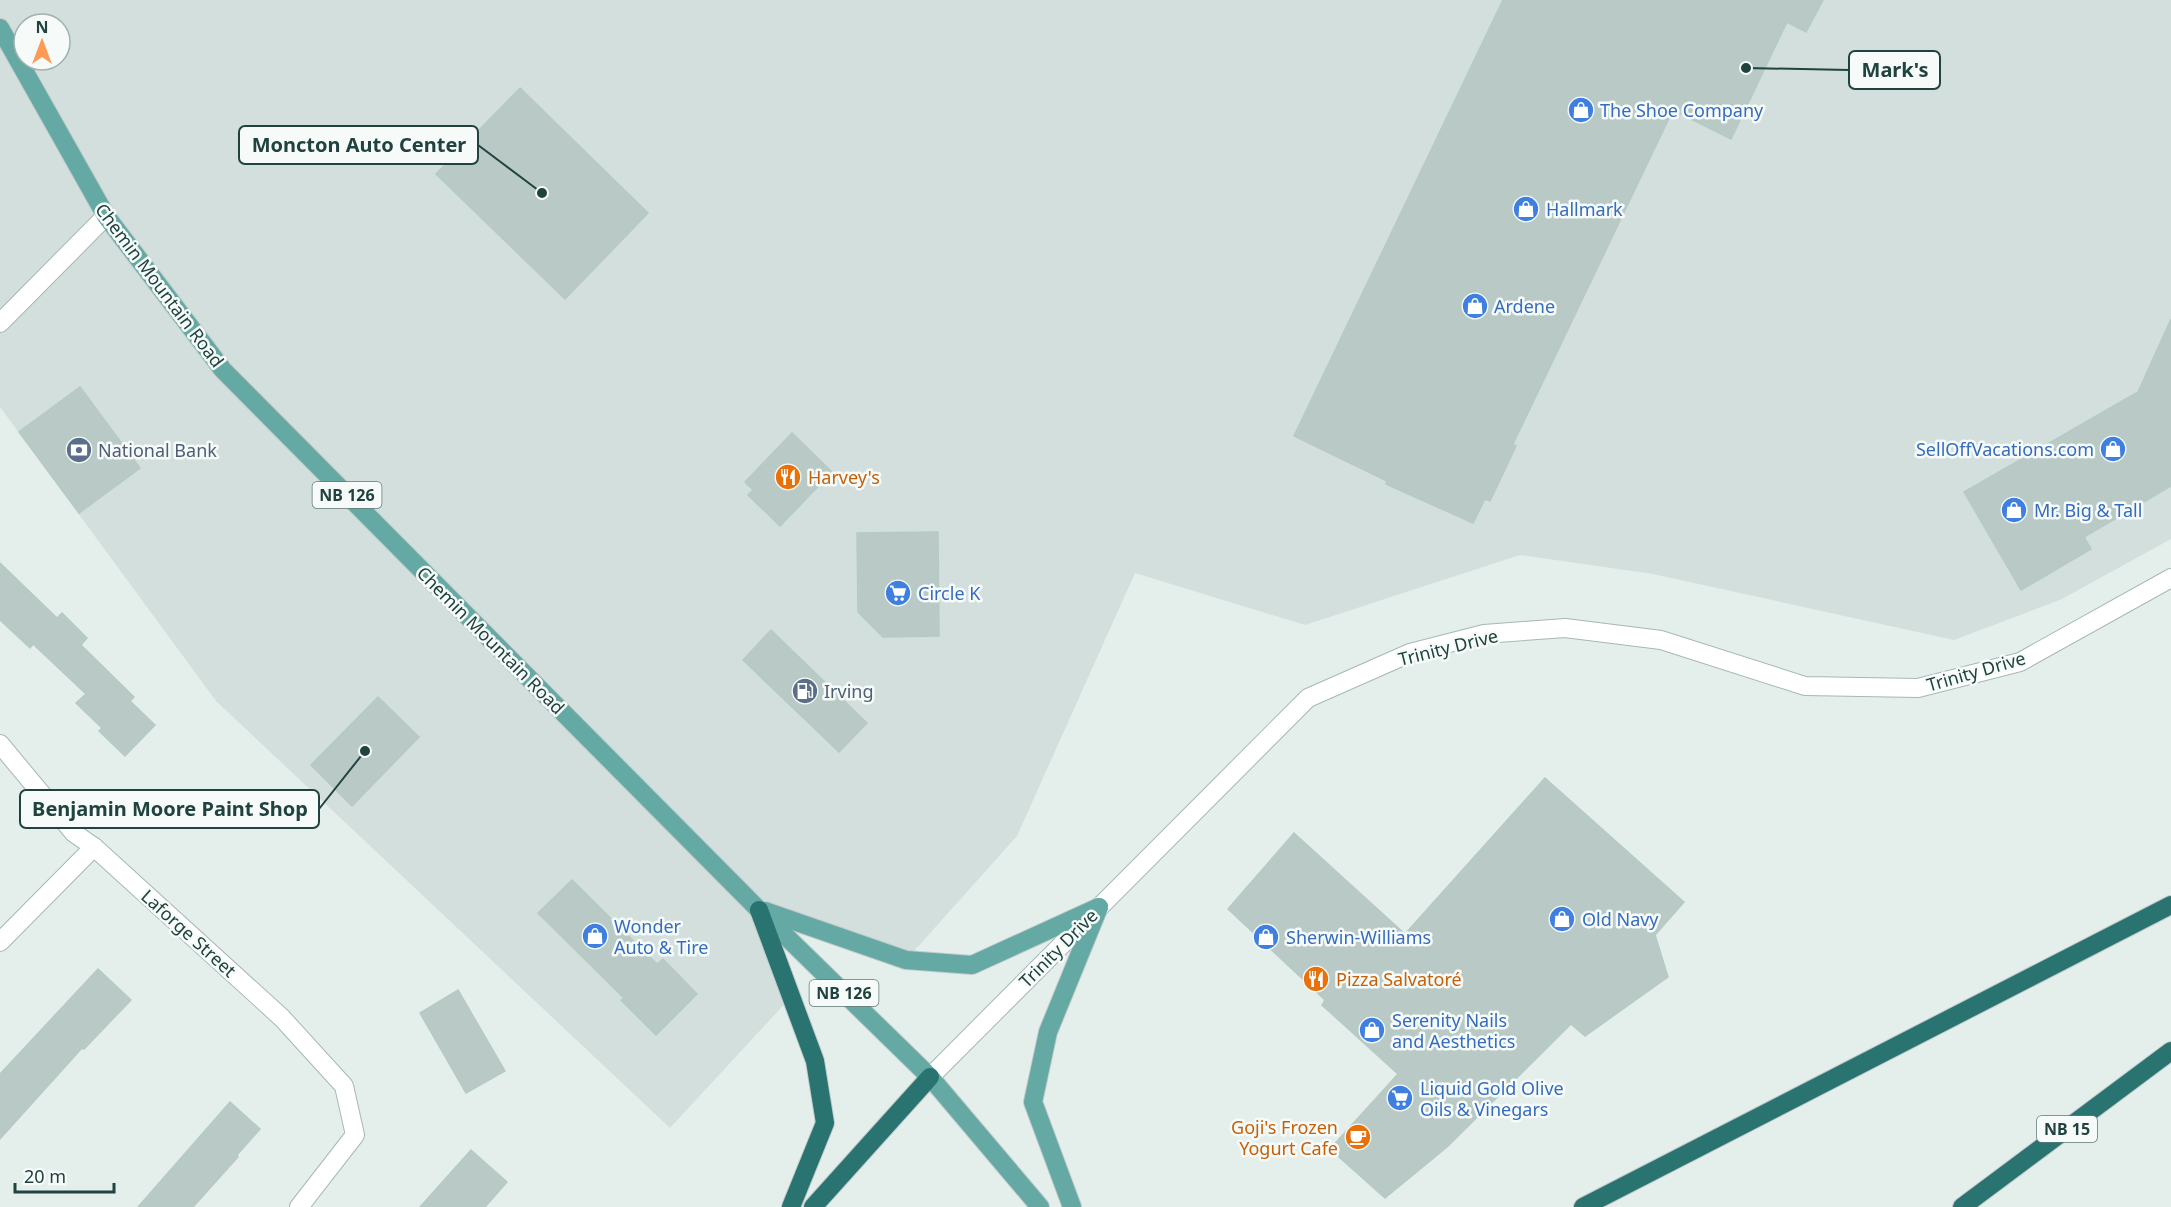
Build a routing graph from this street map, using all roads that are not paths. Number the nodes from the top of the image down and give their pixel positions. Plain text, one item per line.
1 (0, 28) edge
2 (105, 216) junction
3 (0, 324) edge
4 (2171, 578) edge
5 (0, 744) edge
6 (94, 848) junction
7 (2171, 905) edge
8 (1099, 907) junction
9 (759, 909) junction
10 (0, 942) edge
11 (2171, 1051) edge
12 (930, 1077) junction
13 (299, 1207) edge
14 (791, 1207) edge
15 (813, 1207) edge
16 (1040, 1207) edge
17 (1072, 1207) edge
18 (1583, 1207) edge
19 (1962, 1207) edge

1 - 2 main road, Chemin Mountain Road / NB 126
2 - 3 street
2 - 9 main road, Chemin Mountain Road / NB 126
4 - 8 street, Trinity Drive
5 - 6 street, Laforge Street
6 - 10 street
6 - 13 street, Laforge Street
7 - 18 highway
8 - 9 main road
8 - 12 street, Trinity Drive
8 - 17 main road
9 - 12 main road, Chemin Mountain Road / NB 126
9 - 14 highway
11 - 19 highway, NB 15
12 - 15 highway
12 - 16 main road, Chemin Mountain Road / NB 126

